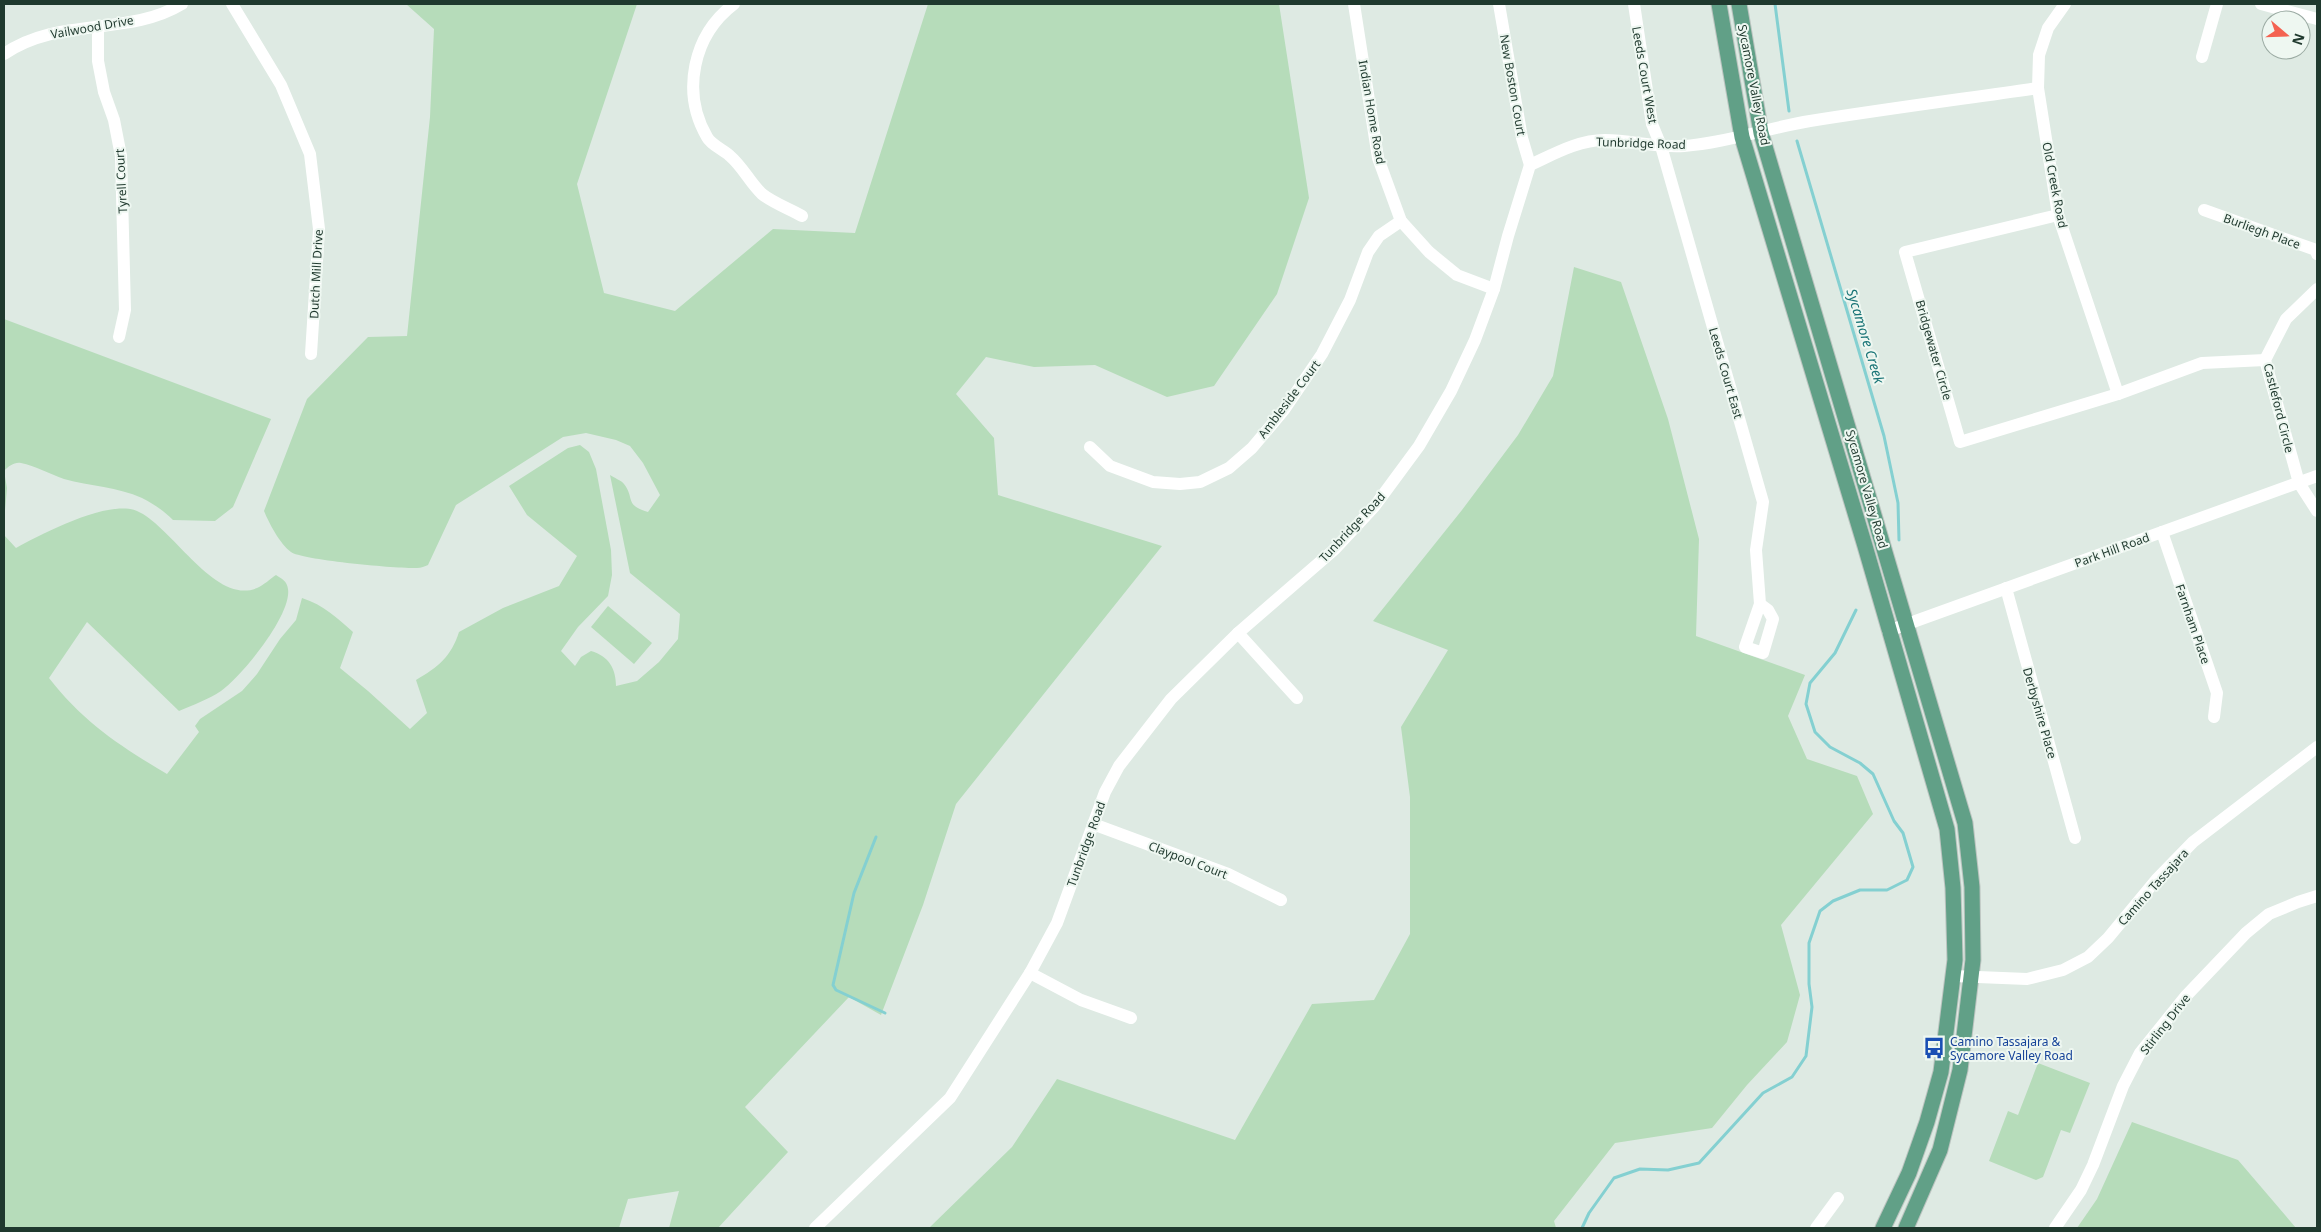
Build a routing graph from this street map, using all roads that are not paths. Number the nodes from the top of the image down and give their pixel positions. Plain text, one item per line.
1 (182, 4) edge
2 (232, 4) edge
3 (734, 4) edge
4 (1354, 4) edge
5 (1499, 4) edge
6 (1634, 4) edge
7 (1719, 4) edge
8 (1739, 4) edge
9 (2065, 4) edge
10 (2217, 4) edge
11 (2261, 4) edge
12 (2317, 19) edge
13 (98, 27) junction
14 (4, 54) edge
15 (2202, 57) dead end
16 (2038, 88) junction
17 (1761, 133) junction
18 (1742, 137) junction
19 (1661, 146) junction
20 (1530, 165) junction
21 (2204, 210) dead end
22 (2058, 215) junction
23 (802, 216) dead end
24 (1401, 221) junction
25 (2317, 254) edge
26 (1494, 289) junction
27 (2317, 289) edge
28 (119, 337) dead end
29 (311, 354) dead end
30 (2265, 360) junction
31 (2118, 394) junction
32 (1090, 448) dead end
33 (2317, 476) edge
34 (2299, 483) junction
35 (2317, 511) edge
36 (2162, 532) junction
37 (2006, 588) junction
38 (1760, 604) dead end
39 (1906, 625) junction
40 (1888, 631) junction
41 (1238, 633) junction
42 (1297, 698) dead end
43 (2214, 717) dead end
44 (2317, 747) edge
45 (1093, 824) junction
46 (2075, 838) dead end
47 (2317, 896) edge
48 (1281, 900) dead end
49 (1030, 973) junction
50 (1954, 976) junction
51 (1972, 976) junction
52 (1131, 1018) dead end
53 (1838, 1198) dead end
54 (815, 1228) edge
55 (1816, 1228) edge
56 (1883, 1228) edge
57 (1906, 1228) edge
58 (2054, 1228) edge

1 - 13 street, Vailwood Drive
2 - 29 street, Dutch Mill Drive
3 - 23 street
4 - 24 street, Indian Home Road
5 - 20 street, New Boston Court
6 - 19 street, Leeds Court West
7 - 18 main road, Sycamore Valley Road
8 - 17 main road, Sycamore Valley Road
9 - 16 street, Old Creek Road
10 - 15 street
11 - 12 street
13 - 14 street, Vailwood Drive
13 - 28 street, Tyrell Court
16 - 17 street, Tunbridge Road
16 - 22 street, Old Creek Road
17 - 18 street, Tunbridge Road
17 - 39 main road, Sycamore Valley Road
18 - 19 street, Tunbridge Road
18 - 40 main road, Sycamore Valley Road
19 - 20 street, Tunbridge Road
19 - 38 street, Leeds Court East
20 - 26 street, Tunbridge Road
21 - 25 street, Burliegh Place
22 - 31 street, Old Creek Road
22 - 31 street, Bridgewater Circle
24 - 26 street, Indian Home Road
24 - 32 street, Ambleside Court
26 - 41 street, Tunbridge Road
27 - 30 street, Castleford Circle
30 - 31 street
30 - 34 street, Castleford Circle
33 - 34 street, Park Hill Road
34 - 35 street, Castleford Circle
34 - 36 street, Park Hill Road
36 - 37 street, Park Hill Road
36 - 43 street, Farnham Place
37 - 39 street, Park Hill Road
37 - 46 street, Derbyshire Place
39 - 40 street, Park Hill Road
39 - 51 main road, Sycamore Valley Road
40 - 50 main road, Sycamore Valley Road
41 - 42 street
41 - 45 street, Tunbridge Road
44 - 51 street, Camino Tassajara
45 - 48 street, Claypool Court
45 - 49 street, Tunbridge Road
47 - 58 street, Stirling Drive
49 - 52 street
49 - 54 street, Tunbridge Road
50 - 51 street, Camino Tassajara
50 - 56 main road
51 - 57 main road
53 - 55 street

